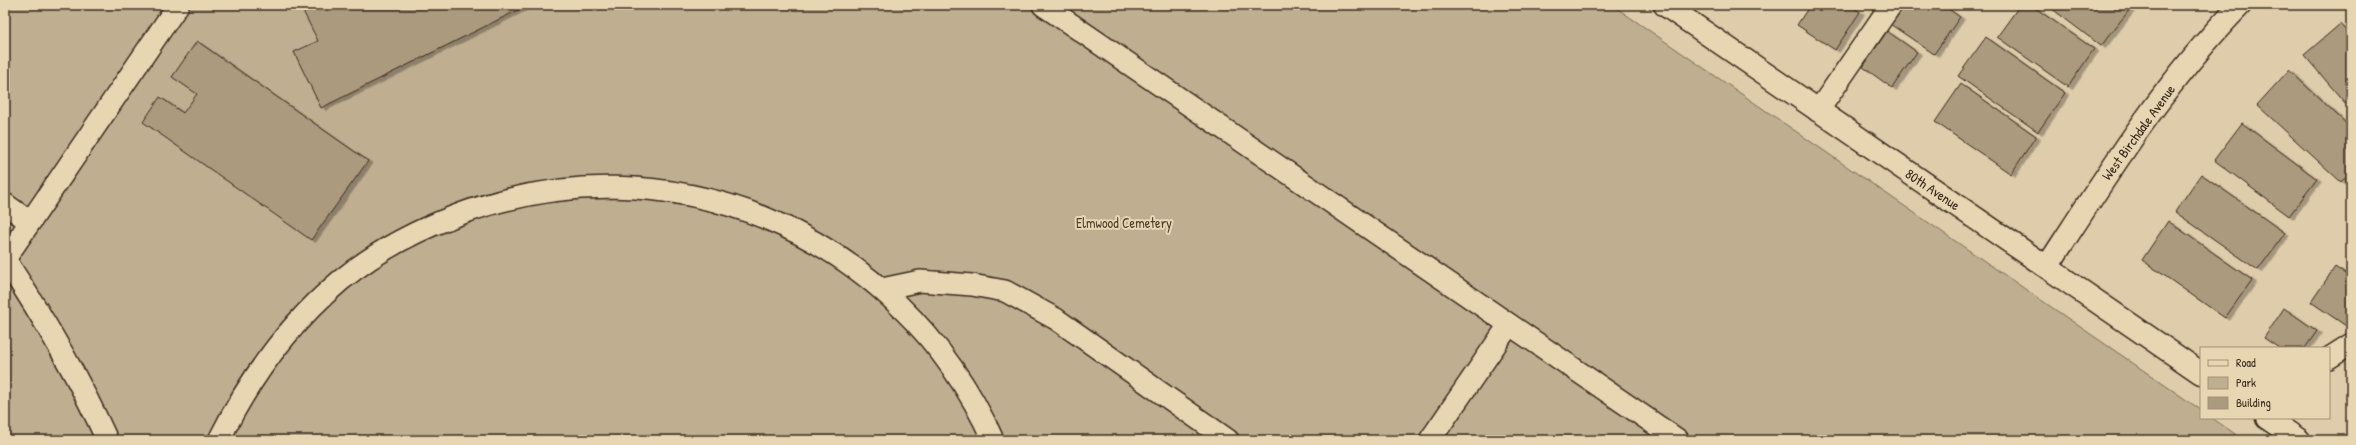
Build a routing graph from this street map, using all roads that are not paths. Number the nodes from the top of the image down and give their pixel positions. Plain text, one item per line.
1 (178, 5) edge
2 (1043, 5) edge
3 (1665, 5) edge
4 (1891, 5) edge
5 (2240, 5) edge
6 (1818, 110) junction
7 (5, 204) edge
8 (30, 222) junction
9 (5, 259) edge
10 (2047, 268) junction
11 (882, 289) junction
12 (1509, 324) junction
13 (2351, 344) edge
14 (2330, 357) edge
15 (2200, 372) edge
16 (2268, 419) edge
17 (107, 440) edge
18 (219, 440) edge
19 (993, 440) edge
20 (1228, 440) edge
21 (1430, 440) edge
22 (1678, 440) edge
23 (2299, 440) edge

1 - 8 lane
2 - 12 lane
3 - 6 street, 80th Avenue
4 - 6 lane
5 - 10 street, West Birchdale Avenue
6 - 10 street, 80th Avenue
7 - 8 lane
8 - 9 lane
9 - 17 lane
10 - 15 street, 80th Avenue
11 - 18 lane
11 - 19 lane
11 - 20 lane
12 - 21 lane
12 - 22 lane
13 - 14 lane
16 - 23 street

